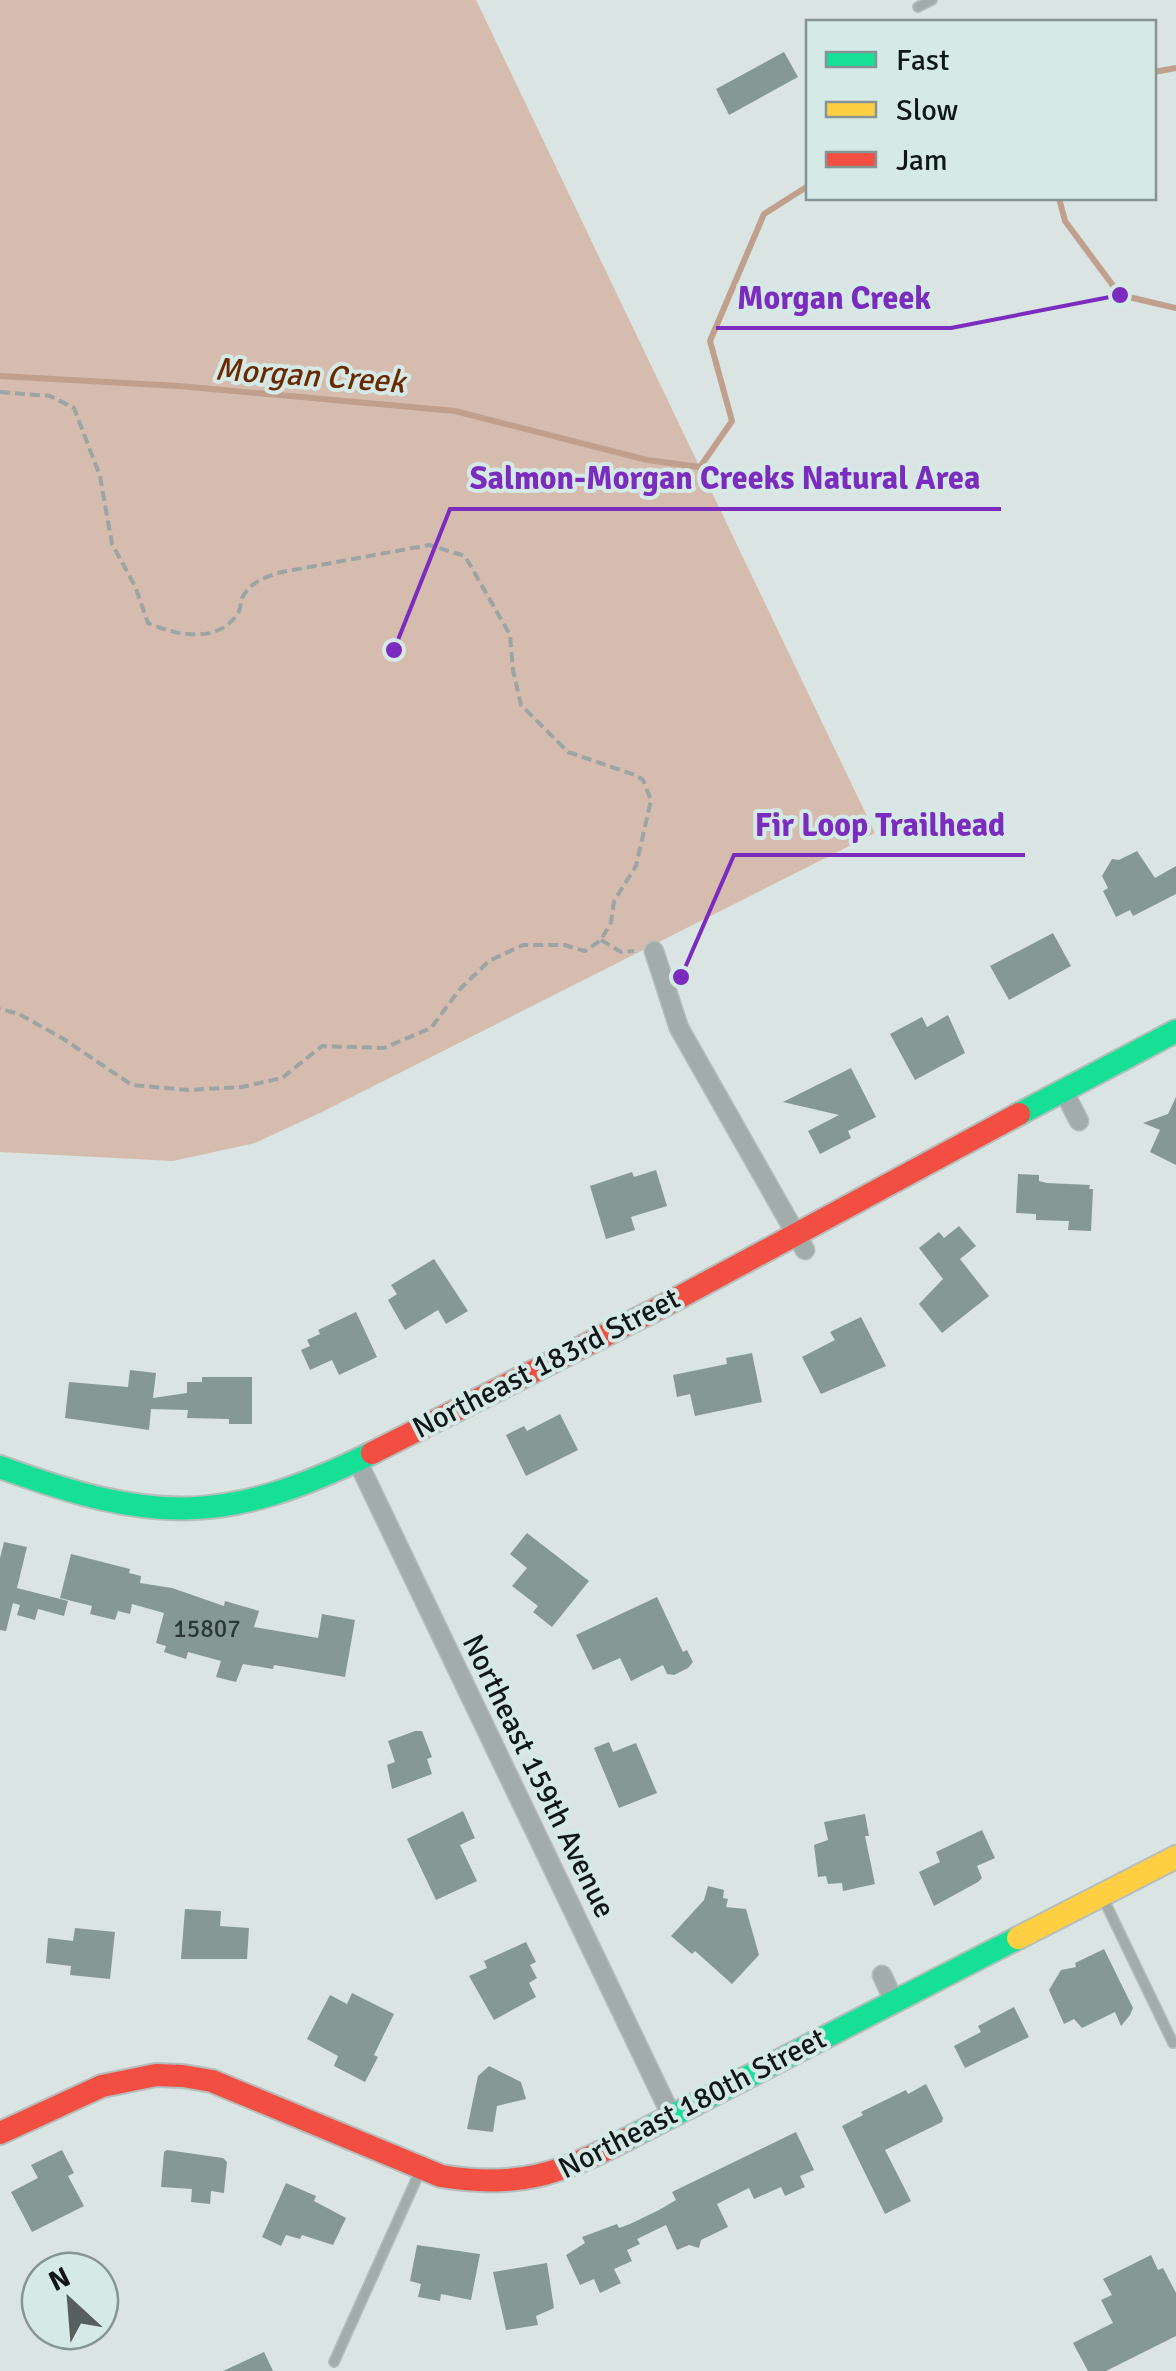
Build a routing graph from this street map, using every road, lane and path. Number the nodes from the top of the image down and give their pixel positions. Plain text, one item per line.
1 (932, 0) edge
2 (918, 8) dead end
3 (0, 392) edge
4 (602, 940) junction
5 (654, 951) joint
6 (0, 1008) edge
7 (1176, 1031) edge
8 (1062, 1090) junction
9 (1079, 1120) dead end
10 (801, 1242) junction
11 (356, 1458) junction
12 (0, 1466) edge
13 (1176, 1857) edge
14 (1102, 1895) junction
15 (882, 1974) dead end
16 (894, 2001) junction
17 (1173, 2043) dead end
18 (672, 2117) junction
19 (0, 2133) edge
20 (421, 2169) junction
21 (334, 2362) dead end

1 - 2 lane
3 - 4 path
4 - 5 path
4 - 6 path
5 - 10 street
7 - 8 street, Northeast 183rd Street
8 - 9 street
8 - 10 street, Northeast 183rd Street
10 - 11 street, Northeast 183rd Street
11 - 12 street, Northeast 183rd Street
11 - 18 street, Northeast 159th Avenue
13 - 14 street, Northeast 180th Street
14 - 16 street, Northeast 180th Street
14 - 17 lane
15 - 16 street
16 - 18 street, Northeast 180th Street
18 - 20 street, Northeast 180th Street
19 - 20 street, Northeast 180th Street
20 - 21 lane

